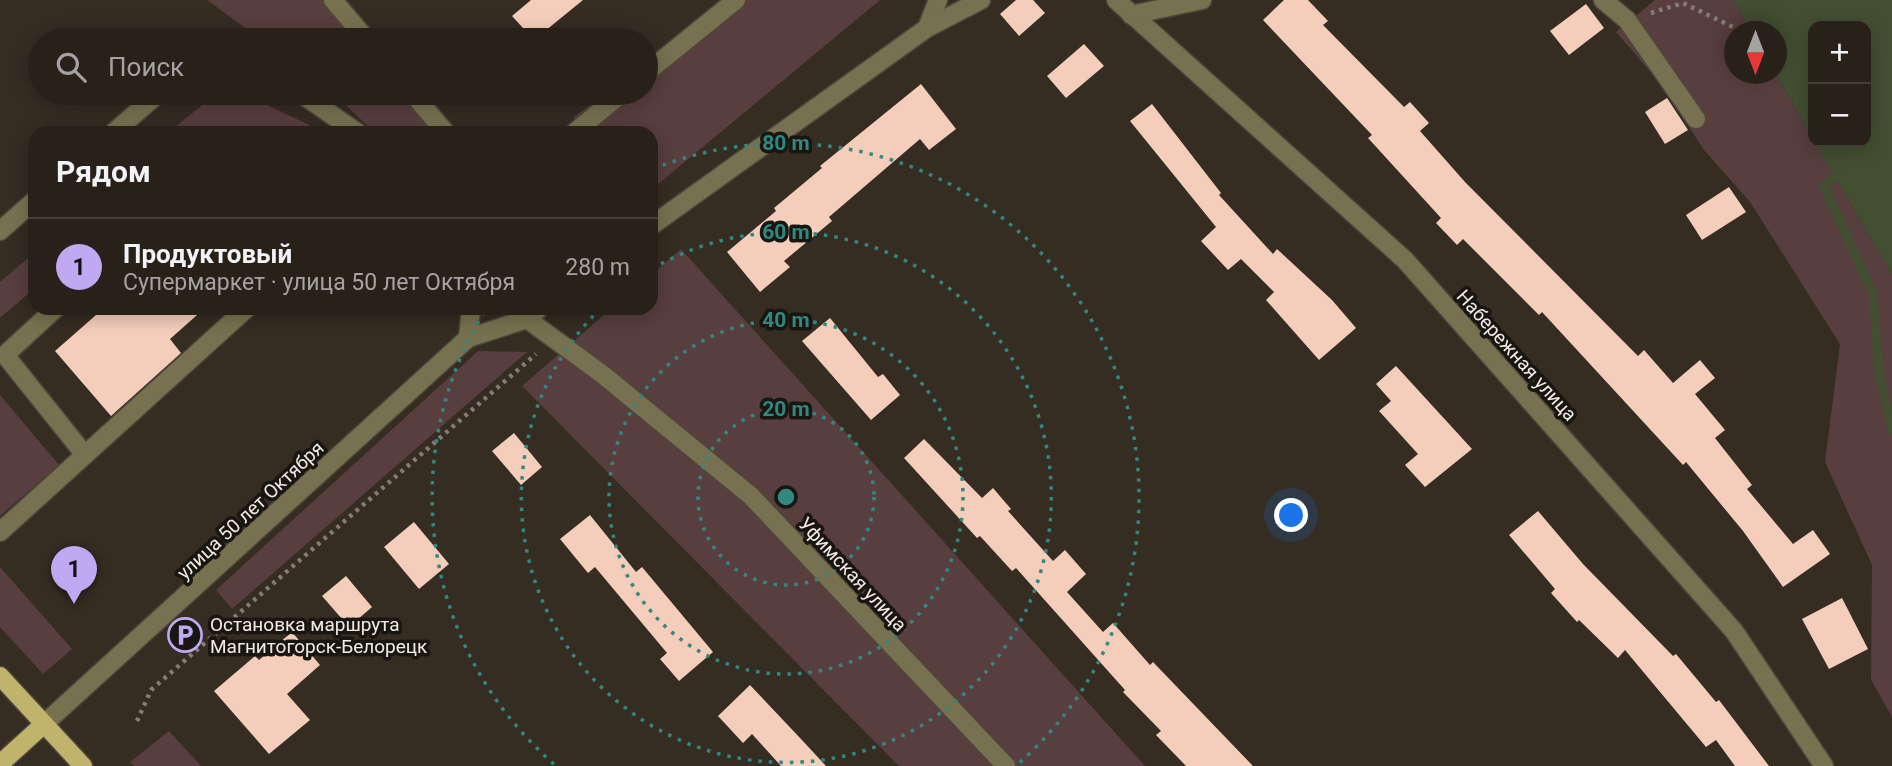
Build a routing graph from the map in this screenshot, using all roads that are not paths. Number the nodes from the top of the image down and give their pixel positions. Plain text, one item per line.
1 (333, 0) edge
2 (736, 0) edge
3 (938, 0) edge
4 (981, 0) edge
5 (1116, 0) edge
6 (1202, 0) edge
7 (1603, 0) edge
8 (1131, 15) junction
9 (927, 27) junction
10 (357, 28) edge
11 (658, 63) edge
12 (145, 105) edge
13 (317, 105) edge
14 (422, 105) edge
15 (608, 105) edge
16 (1696, 120) dead end
17 (121, 126) edge
18 (348, 126) edge
19 (440, 126) edge
20 (582, 126) edge
21 (28, 206) edge
22 (658, 221) edge
23 (0, 231) edge
24 (48, 315) edge
25 (239, 315) edge
26 (470, 315) edge
27 (529, 315) edge
28 (536, 315) edge
29 (468, 338) junction
30 (85, 455) junction
31 (0, 532) edge
32 (0, 676) edge
33 (44, 724) junction
34 (0, 764) edge
35 (83, 766) edge
36 (1006, 766) edge
37 (1824, 766) edge

1 - 10 street
2 - 11 street
3 - 9 street
4 - 9 street
5 - 8 street, Набережная улица
6 - 8 street
7 - 16 street
8 - 37 street, Набережная улица
9 - 22 street
12 - 17 street
13 - 18 street
14 - 19 street
15 - 20 street
21 - 23 street
24 - 30 street
25 - 30 street
26 - 29 street
27 - 29 street, улица 50 лет Октября
28 - 36 street, Уфимская улица
29 - 33 street, улица 50 лет Октября
30 - 31 street
32 - 33 main road
33 - 34 main road, улица 50 лет Октября
33 - 35 main road

